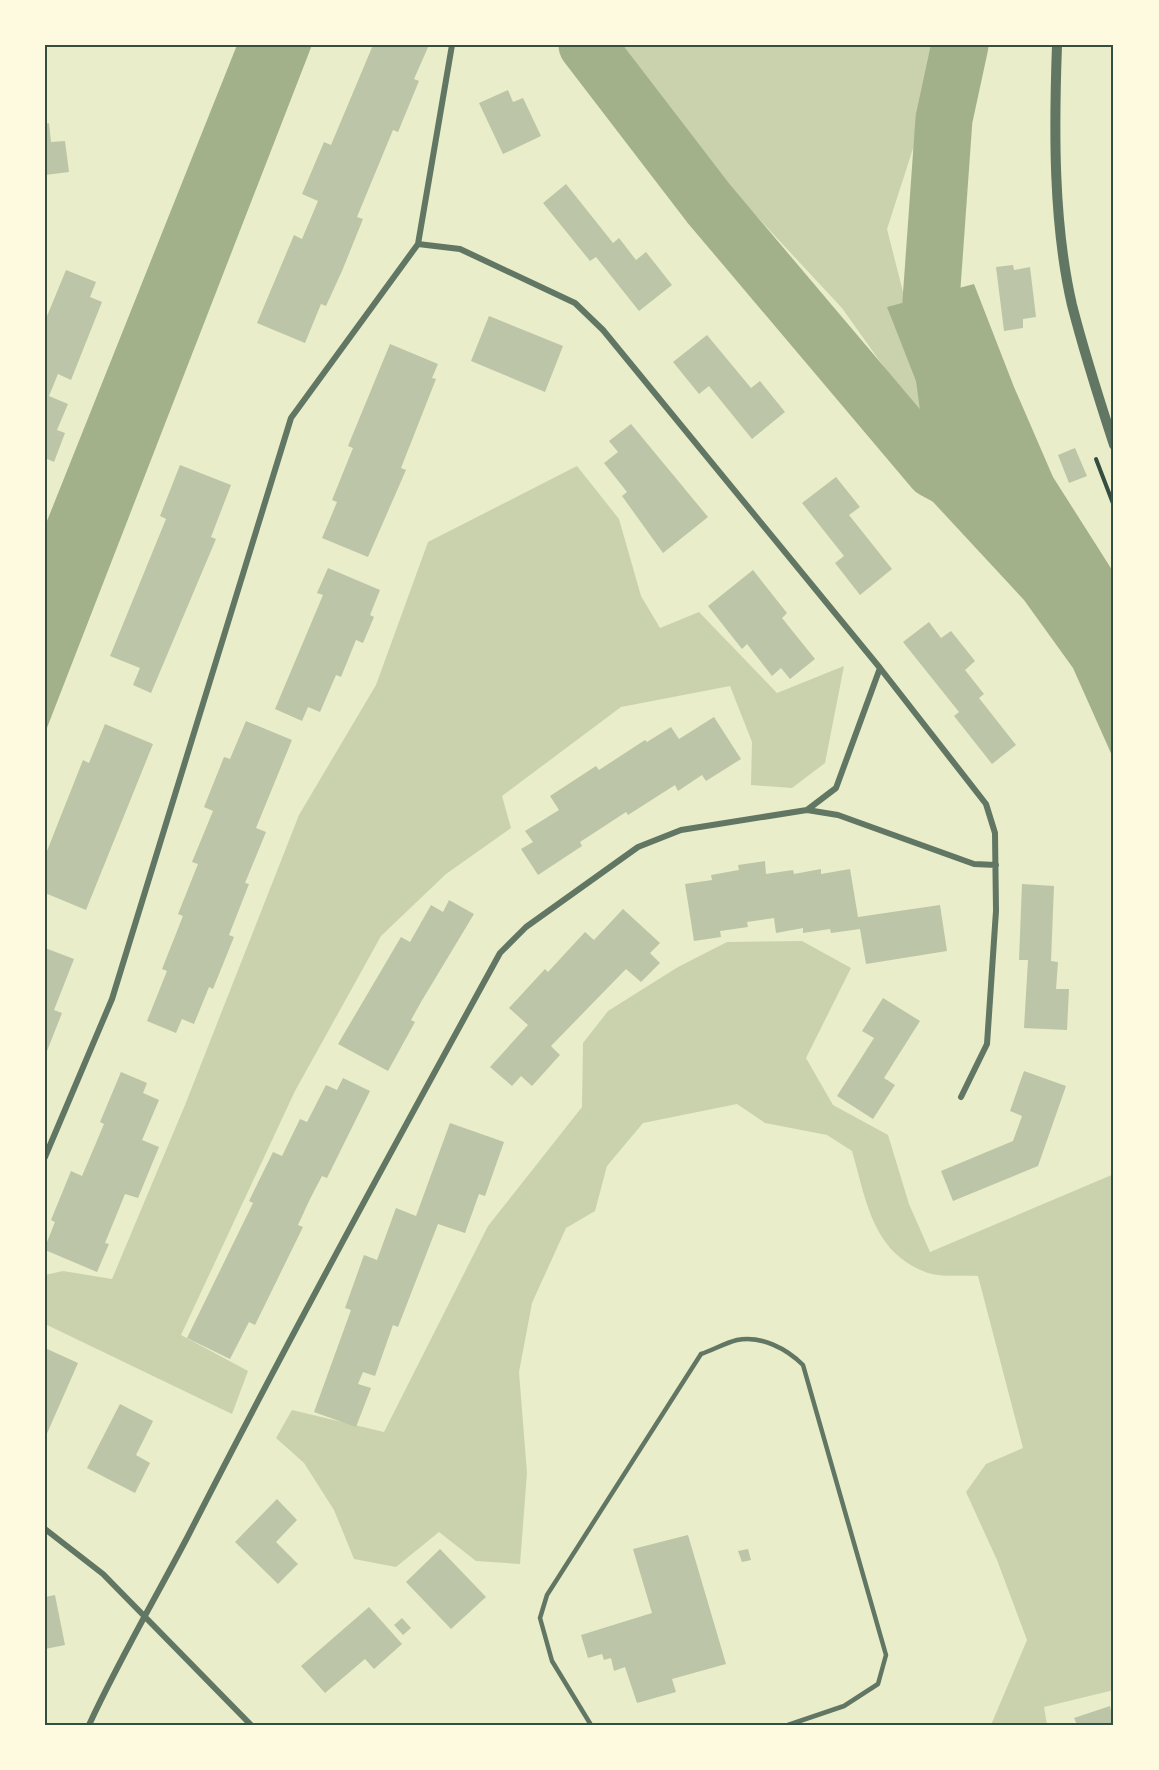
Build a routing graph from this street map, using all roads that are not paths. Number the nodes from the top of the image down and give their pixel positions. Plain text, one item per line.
1 (452, 45) edge
2 (1057, 45) edge
3 (418, 244) junction
4 (1114, 445) edge
5 (880, 668) junction
6 (807, 810) junction
7 (996, 865) junction
8 (961, 1097) dead end
9 (45, 1156) edge
10 (45, 1529) edge
11 (146, 1616) junction
12 (89, 1725) edge
13 (251, 1725) edge
14 (591, 1725) edge
15 (788, 1725) edge

1 - 3 street
2 - 4 street
3 - 5 street
3 - 9 street
5 - 6 street
5 - 7 street
6 - 7 street
6 - 11 street
7 - 8 street
10 - 11 street
11 - 12 street
11 - 13 street
14 - 15 lane

